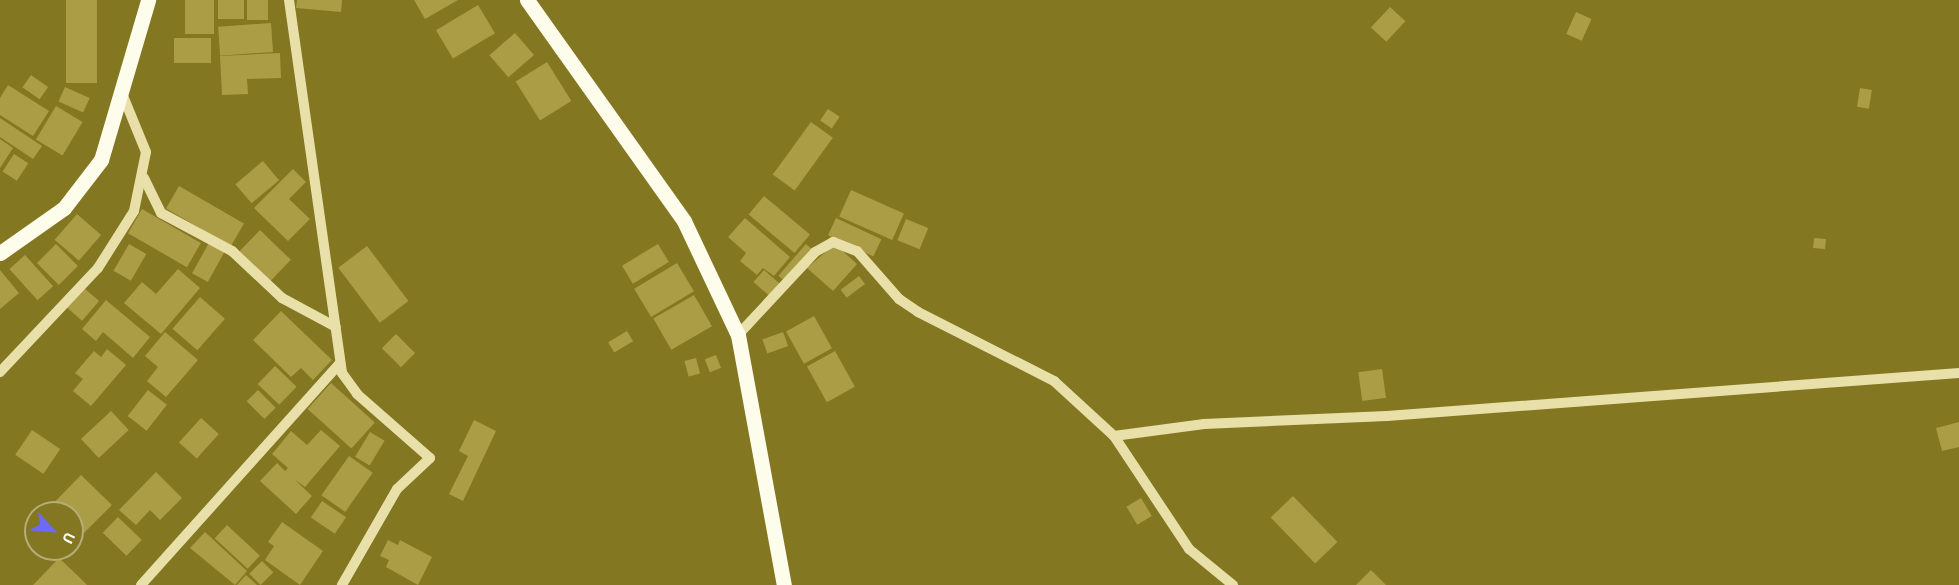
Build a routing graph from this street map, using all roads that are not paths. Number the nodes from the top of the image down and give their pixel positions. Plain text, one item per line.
1 (148, 0) edge
2 (289, 0) edge
3 (527, 0) edge
4 (121, 91) junction
5 (144, 178) junction
6 (0, 253) edge
7 (336, 327) junction
8 (738, 335) junction
9 (339, 364) junction
10 (0, 372) edge
11 (1959, 373) edge
12 (1114, 436) junction
13 (141, 585) edge
14 (342, 585) edge
15 (784, 585) edge
16 (1233, 585) edge

1 - 4 main road
2 - 7 street
3 - 8 main road
4 - 5 street
4 - 6 main road
5 - 7 street
5 - 10 street
7 - 9 street
8 - 12 street
8 - 15 main road
9 - 13 street
9 - 14 street
11 - 12 street
12 - 16 street

